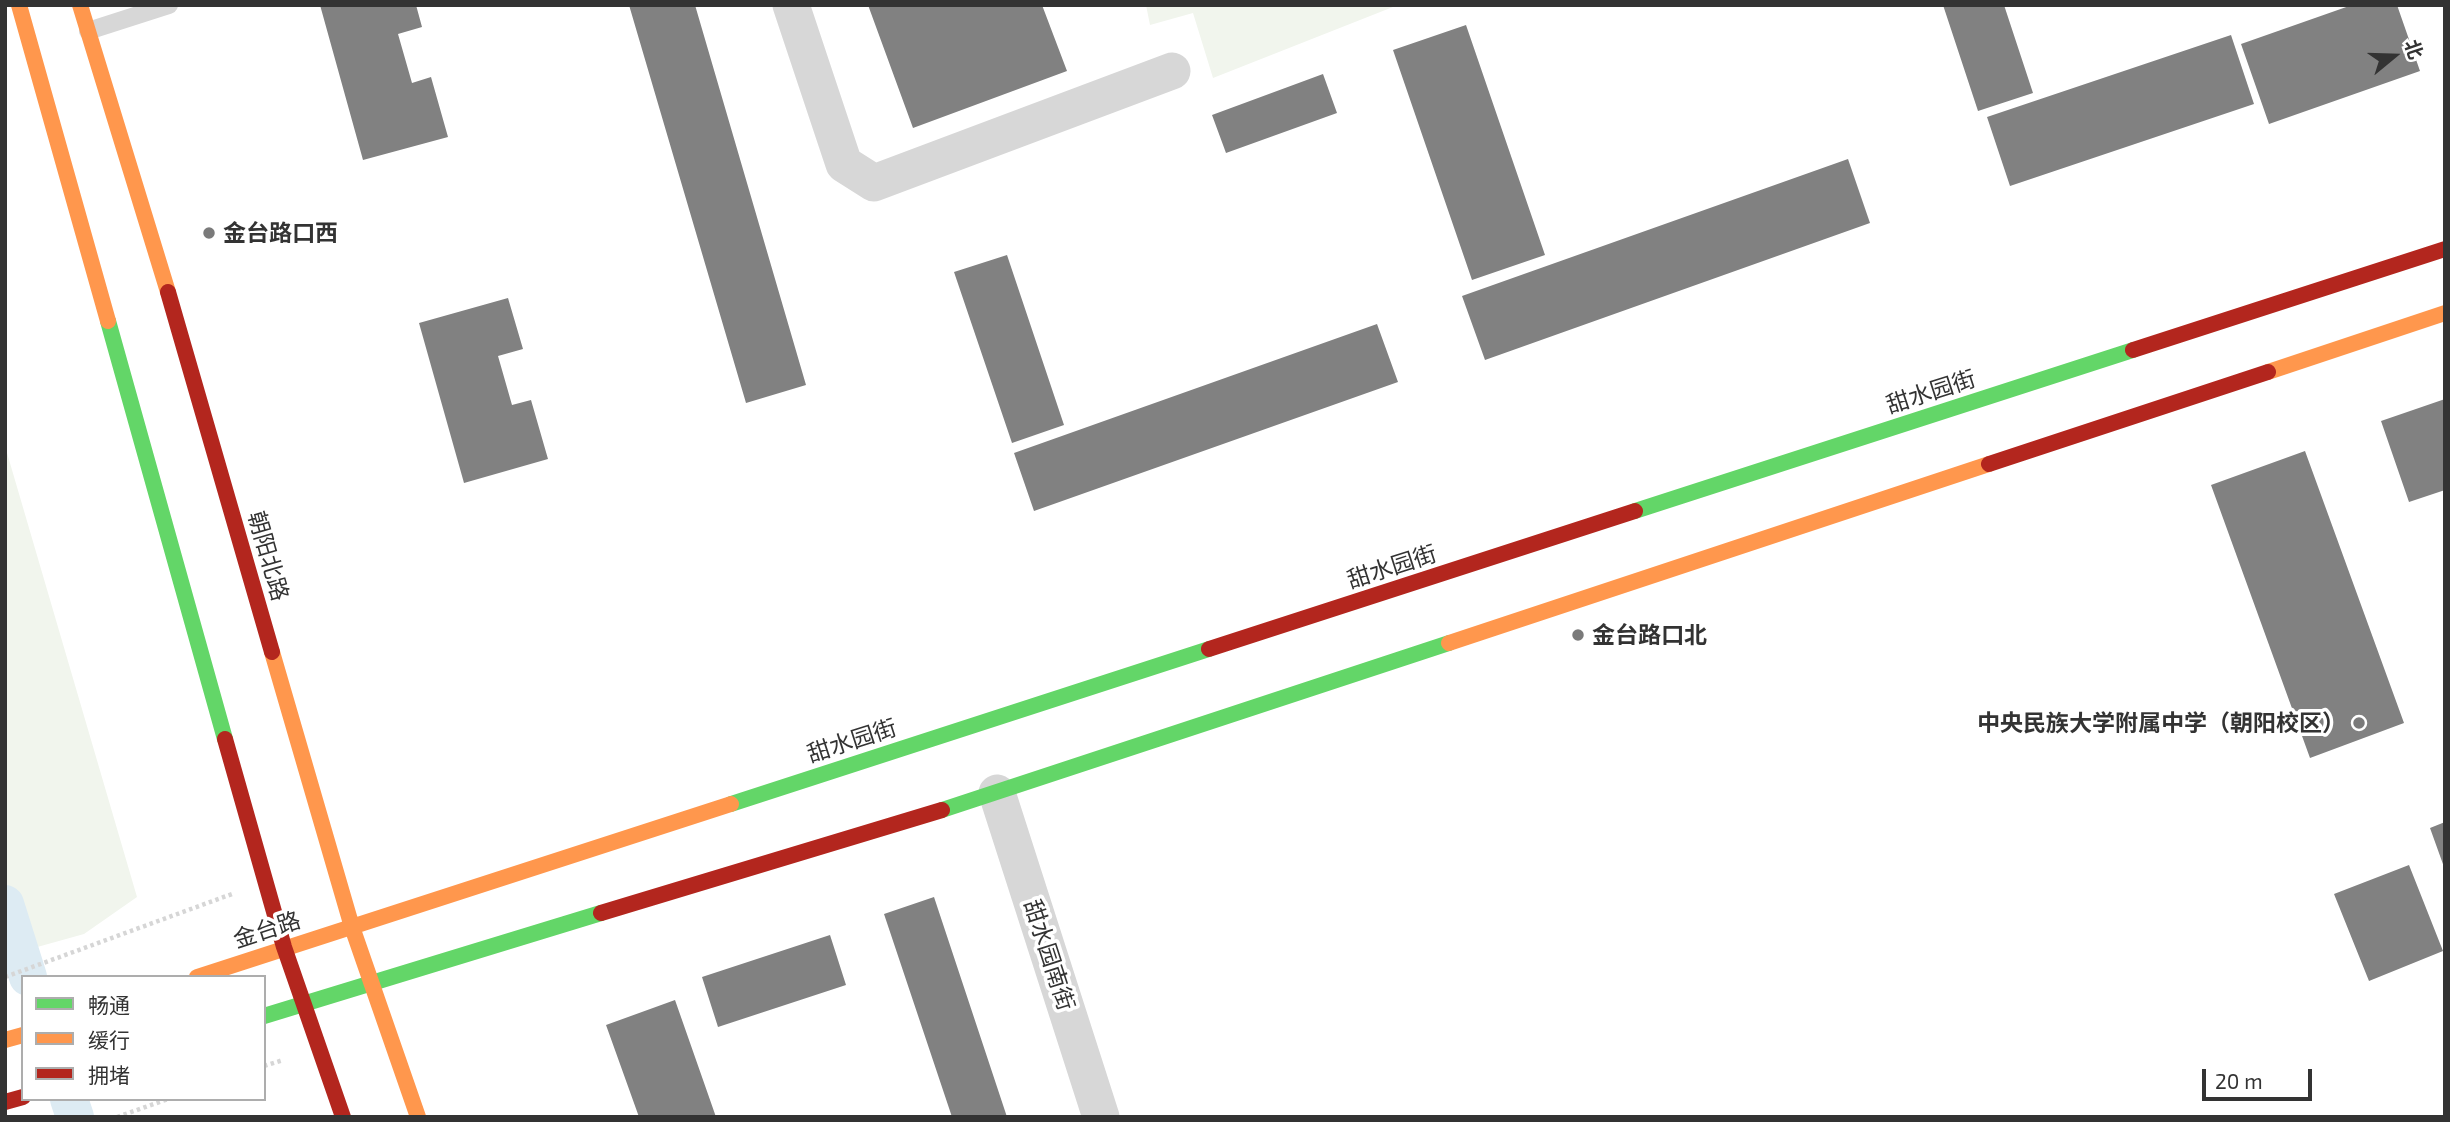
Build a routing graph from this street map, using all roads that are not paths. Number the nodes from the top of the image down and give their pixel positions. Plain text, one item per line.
1 (19, 5) edge
2 (80, 5) edge
3 (169, 5) edge
4 (791, 5) edge
5 (88, 31) junction
6 (1172, 71) dead end
7 (2445, 249) edge
8 (2445, 313) edge
9 (997, 793) junction
10 (352, 927) junction
11 (284, 947) junction
12 (203, 975) edge
13 (372, 982) junction
14 (303, 1004) junction
15 (266, 1016) edge
16 (343, 1117) edge
17 (418, 1117) edge
18 (1101, 1117) edge

1 - 11 main road
2 - 5 main road, 朝阳北路
3 - 5 lane
4 - 6 street
5 - 10 main road, 朝阳北路
7 - 10 main road, 甜水园街
8 - 9 main road
9 - 13 main road
9 - 18 street, 甜水园南街
10 - 11 main road, 金台路
10 - 13 main road, 朝阳北路
11 - 12 main road, 金台路
11 - 14 main road
13 - 14 main road
13 - 17 main road, 朝阳北路
14 - 15 main road
14 - 16 main road

